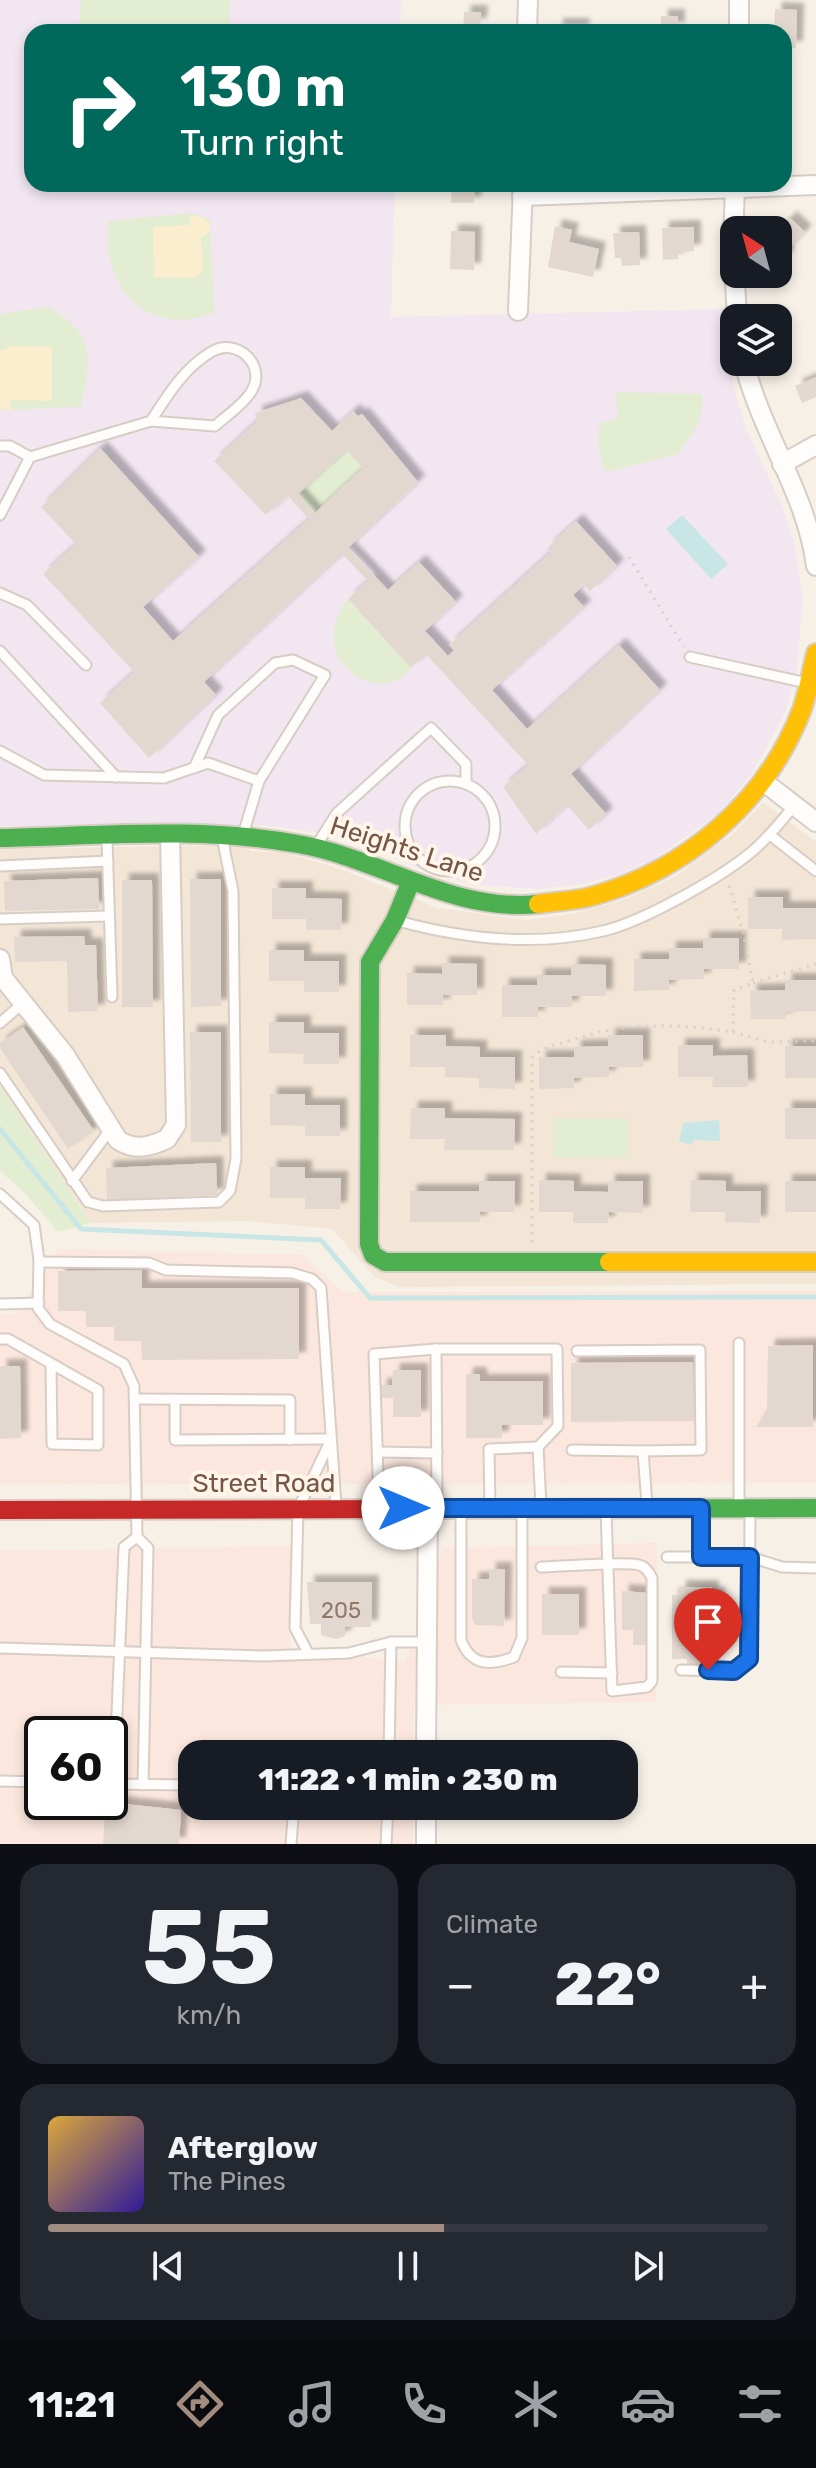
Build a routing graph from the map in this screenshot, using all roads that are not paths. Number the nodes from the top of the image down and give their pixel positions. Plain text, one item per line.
1 (528, 0) edge
2 (739, 0) edge
3 (527, 24) edge
4 (739, 24) edge
5 (792, 185) edge
6 (816, 185) edge
7 (523, 192) edge
8 (735, 192) edge
9 (737, 304) edge
10 (518, 311) dead end
11 (748, 376) edge
12 (151, 421) junction
13 (816, 445) edge
14 (0, 446) edge
15 (30, 457) junction
16 (782, 464) junction
17 (0, 515) edge
18 (816, 566) edge
19 (0, 593) edge
20 (0, 651) edge
21 (816, 653) edge
22 (690, 657) road end
23 (86, 665) dead end
24 (810, 684) junction
25 (0, 751) edge
26 (194, 768) junction
27 (116, 777) junction
28 (259, 781) junction
29 (764, 782) junction
30 (466, 784) junction
31 (795, 805) junction
32 (816, 822) edge
33 (170, 834) junction
34 (221, 834) junction
35 (243, 835) junction
36 (770, 835) junction
37 (107, 836) junction
38 (0, 838) edge
39 (316, 846) junction
40 (422, 860) junction
41 (108, 861) junction
42 (0, 866) edge
43 (816, 871) edge
44 (411, 881) junction
45 (109, 916) junction
46 (0, 919) edge
47 (395, 920) junction
48 (0, 959) edge
49 (112, 997) dead end
50 (23, 1003) junction
51 (0, 1023) edge
52 (0, 1073) edge
53 (110, 1130) junction
54 (72, 1181) junction
55 (0, 1194) edge
56 (39, 1262) junction
57 (816, 1262) edge
58 (39, 1303) junction
59 (0, 1304) edge
60 (0, 1339) edge
61 (739, 1343) dead end
62 (436, 1349) junction
63 (577, 1351) dead end
64 (51, 1364) junction
65 (135, 1399) junction
66 (175, 1400) junction
67 (290, 1440) junction
68 (329, 1442) junction
69 (538, 1447) junction
70 (572, 1450) dead end
71 (643, 1451) junction
72 (378, 1452) junction
73 (437, 1453) junction
74 (379, 1508) junction
75 (432, 1508) junction
76 (606, 1508) junction
77 (647, 1508) junction
78 (701, 1508) junction
79 (744, 1508) junction
80 (816, 1508) edge
81 (298, 1509) junction
82 (336, 1509) junction
83 (461, 1509) junction
84 (490, 1509) junction
85 (532, 1509) junction
86 (0, 1510) edge
87 (137, 1510) junction
88 (137, 1537) junction
89 (667, 1557) dead end
90 (701, 1557) junction
91 (750, 1557) junction
92 (608, 1566) junction
93 (541, 1567) dead end
94 (816, 1568) edge
95 (391, 1642) junction
96 (427, 1642) junction
97 (0, 1648) edge
98 (120, 1651) junction
99 (146, 1652) junction
100 (308, 1653) junction
101 (681, 1670) dead end
102 (561, 1672) dead end
103 (612, 1673) junction
104 (116, 1716) edge
105 (389, 1740) edge
106 (426, 1740) edge
107 (0, 1781) edge
108 (24, 1782) edge
109 (128, 1785) edge
110 (143, 1785) junction
111 (178, 1785) edge
112 (293, 1820) edge
113 (387, 1820) edge
114 (426, 1820) edge
115 (291, 1844) edge
116 (386, 1844) edge
117 (426, 1844) edge

1 - 3 street
2 - 4 street
5 - 6 street
7 - 10 street
8 - 9 street
11 - 16 street
12 - 12 lane
12 - 15 lane
13 - 16 street
14 - 15 lane
15 - 17 lane
16 - 18 street
19 - 23 lane
20 - 27 lane
21 - 24 street, Heights Lane
22 - 24 lane
24 - 29 street, Heights Lane
25 - 27 lane
26 - 27 lane
26 - 28 lane
26 - 28 lane
28 - 35 lane
29 - 31 street
29 - 44 street, Heights Lane
30 - 39 lane
30 - 40 lane
30 - 40 lane
31 - 32 street
31 - 36 lane
33 - 34 street, Heights Lane
33 - 37 street, Heights Lane
33 - 53 street
34 - 35 street, Heights Lane
34 - 54 lane
35 - 39 street, Heights Lane
36 - 43 lane
36 - 47 lane
37 - 38 street, Heights Lane
37 - 41 lane
39 - 44 street, Heights Lane
40 - 44 lane
41 - 42 lane
41 - 45 lane
44 - 47 street
45 - 46 lane
45 - 49 lane
47 - 57 street
48 - 50 street
50 - 51 lane
50 - 53 street
52 - 54 lane
53 - 54 lane
55 - 56 lane
56 - 58 lane
56 - 68 lane
58 - 59 lane
58 - 65 lane
60 - 64 lane
61 - 79 lane
62 - 69 lane
62 - 72 lane
62 - 73 lane
63 - 71 lane
64 - 64 lane
65 - 66 lane
65 - 87 lane
66 - 67 lane
66 - 67 lane
67 - 68 lane
68 - 81 lane
68 - 82 lane
69 - 84 lane
69 - 85 lane
70 - 71 lane
71 - 77 lane
72 - 73 lane
72 - 74 lane
73 - 75 lane
74 - 75 street, Street Road
74 - 82 street, Street Road
75 - 83 street, Street Road
75 - 96 street
76 - 77 street, Street Road
76 - 85 street, Street Road
76 - 92 lane
77 - 78 street, Street Road
78 - 79 street, Street Road
78 - 90 lane
79 - 80 street, Street Road
79 - 91 lane
81 - 82 street, Street Road
81 - 87 street, Street Road
81 - 100 lane
83 - 84 street, Street Road
83 - 85 lane
84 - 85 street, Street Road
86 - 87 street, Street Road
87 - 88 lane
88 - 98 lane
88 - 99 lane
89 - 90 lane
90 - 91 lane
91 - 94 lane
91 - 101 lane
92 - 93 lane
92 - 103 lane
92 - 103 lane
95 - 96 lane
95 - 100 lane
95 - 105 lane
96 - 106 street
97 - 98 lane
98 - 99 lane
98 - 104 lane
99 - 100 lane
99 - 110 lane
102 - 103 lane
107 - 108 lane
109 - 110 lane
110 - 111 lane
112 - 115 lane
113 - 116 lane
114 - 117 street

